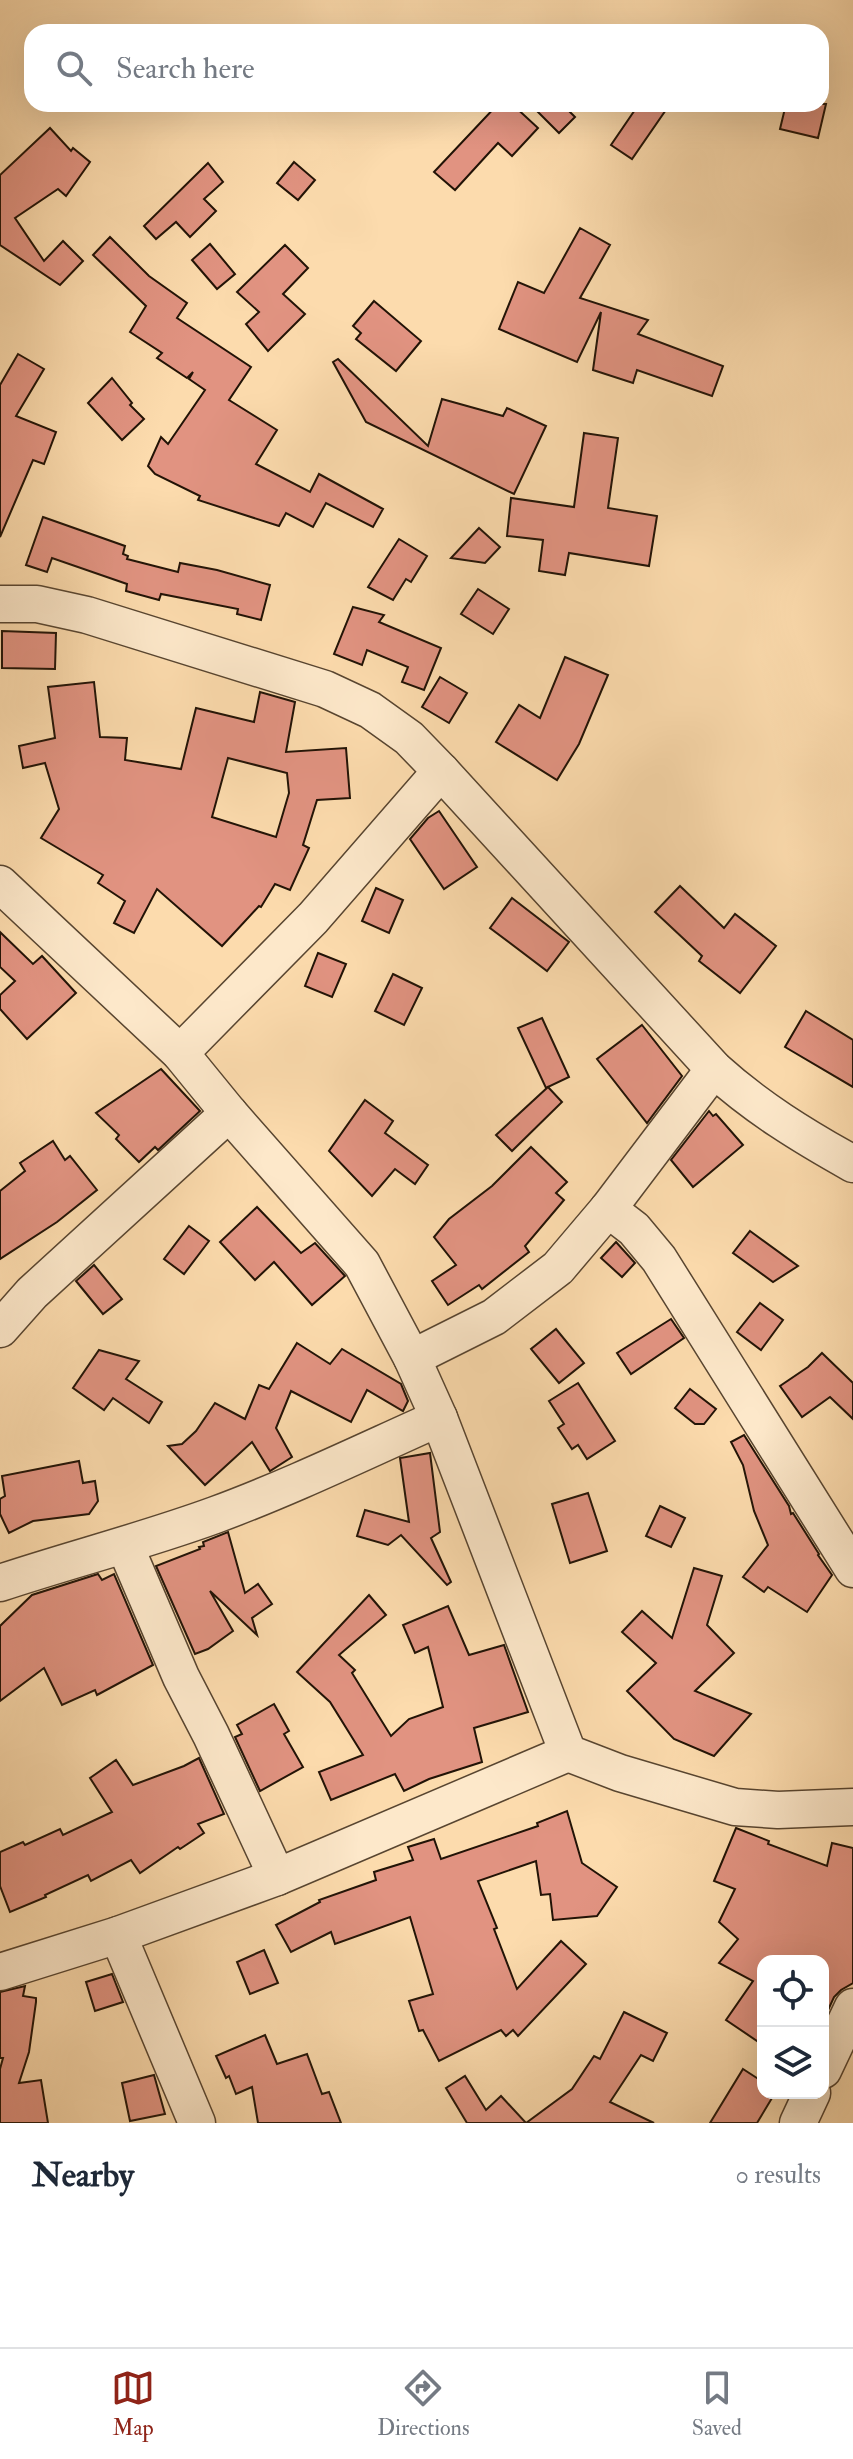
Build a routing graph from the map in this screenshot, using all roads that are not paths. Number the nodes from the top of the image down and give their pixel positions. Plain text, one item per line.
1 (0, 604) edge
2 (441, 771) junction
3 (0, 884) edge
4 (180, 1053) junction
5 (714, 1069) junction
6 (229, 1113) junction
7 (853, 1164) edge
8 (608, 1209) junction
9 (0, 1329) edge
10 (412, 1358) junction
11 (439, 1418) junction
12 (125, 1546) junction
13 (853, 1569) edge
14 (0, 1583) edge
15 (568, 1753) junction
16 (853, 1807) edge
17 (277, 1877) junction
18 (118, 1935) junction
19 (0, 1972) edge
20 (853, 2007) edge
21 (829, 2057) edge
22 (809, 2099) edge
23 (197, 2123) edge
24 (798, 2123) edge

1 - 2 street
2 - 4 street
2 - 5 street
3 - 4 street
4 - 6 street
5 - 7 street
5 - 8 street
6 - 9 street
6 - 10 street
8 - 10 street
8 - 13 street
10 - 11 street
11 - 12 street
11 - 15 street
12 - 14 street
12 - 17 street
15 - 16 street
15 - 17 street
17 - 18 street
18 - 19 street
18 - 23 street
20 - 21 street
22 - 24 street

